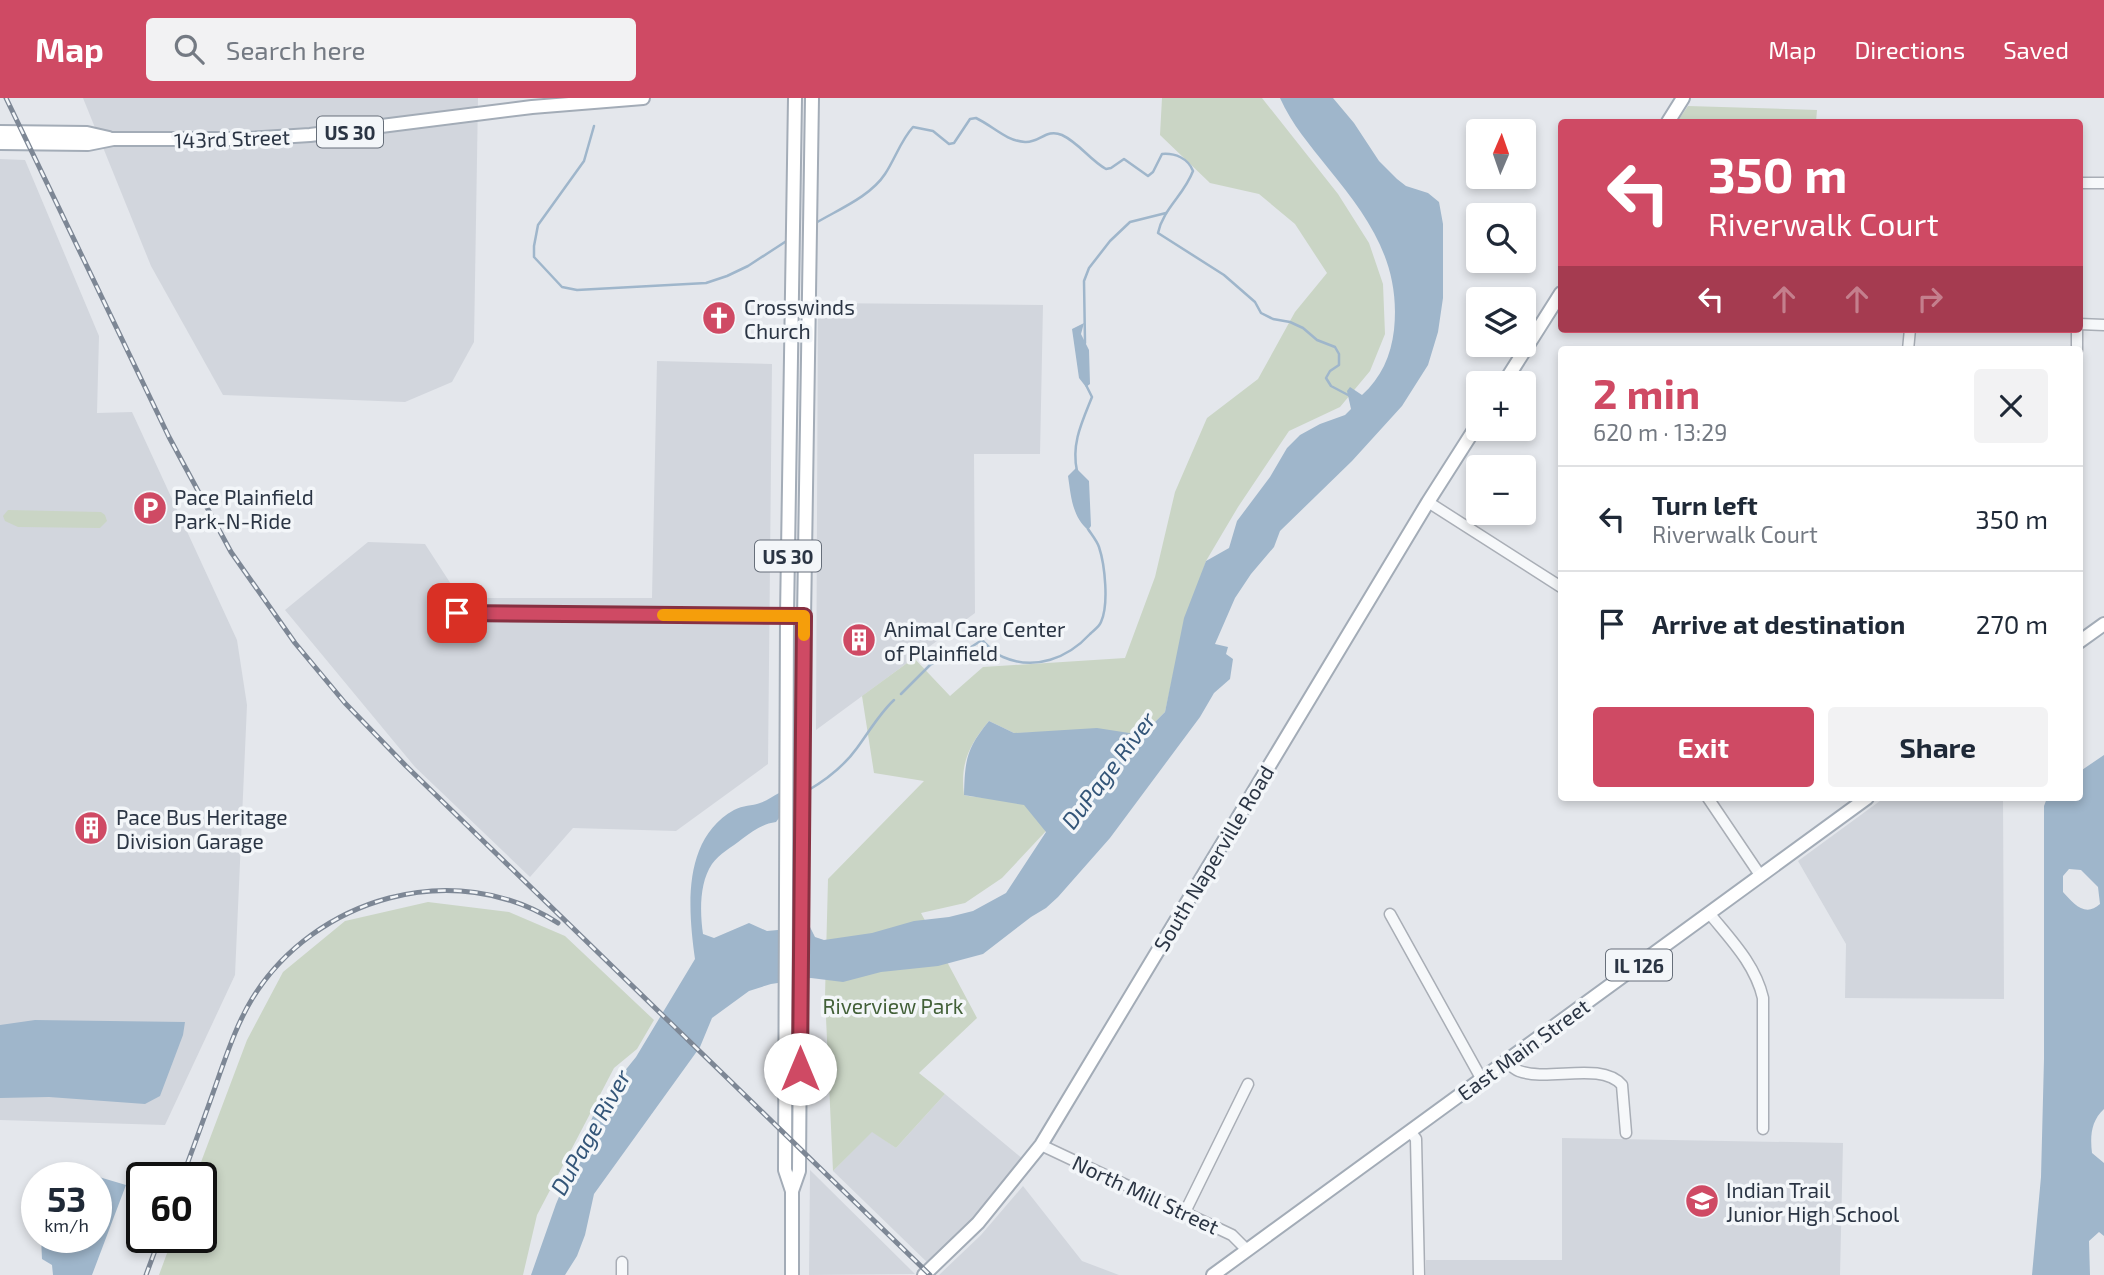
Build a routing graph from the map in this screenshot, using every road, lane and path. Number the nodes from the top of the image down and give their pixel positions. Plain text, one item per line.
1 (643, 98) edge
2 (795, 98) edge
3 (812, 98) edge
4 (1683, 98) edge
5 (1670, 119) edge
6 (0, 132) edge
7 (113, 139) junction
8 (0, 143) edge
9 (2083, 183) edge
10 (2104, 183) edge
11 (1558, 298) edge
12 (2104, 325) edge
13 (2083, 327) edge
14 (791, 353) junction
15 (807, 353) junction
16 (1511, 371) edge
17 (1467, 441) edge
18 (1428, 502) junction
19 (1558, 585) edge
20 (457, 613) dead end
21 (787, 616) junction
22 (804, 616) junction
23 (2104, 624) edge
24 (2083, 636) edge
25 (1710, 801) edge
26 (1863, 801) edge
27 (1760, 875) junction
28 (1709, 913) junction
29 (1390, 914) dead end
30 (1505, 1061) junction
31 (1481, 1078) junction
32 (1248, 1084) dead end
33 (1763, 1129) dead end
34 (1410, 1131) junction
35 (1626, 1133) dead end
36 (1041, 1145) junction
37 (792, 1191) junction
38 (1185, 1212) junction
39 (1247, 1250) junction
40 (622, 1262) dead end
41 (622, 1275) edge
42 (792, 1275) edge
43 (924, 1275) edge
44 (1213, 1275) edge
45 (1419, 1275) edge

1 - 7 main road, 143rd Street / US 30
2 - 14 main road, US 30
3 - 15 main road, US 30
4 - 5 main road
6 - 7 main road, 143rd Street / US 30
7 - 8 main road, 143rd Street / US 30
9 - 10 street
11 - 16 main road
12 - 13 street
14 - 15 main road
14 - 21 main road, US 30
15 - 22 main road, US 30
17 - 18 main road, South Naperville Road
18 - 19 street
18 - 36 main road, South Naperville Road
20 - 21 street
21 - 22 street
21 - 37 main road, US 30
22 - 37 main road, US 30
23 - 24 main road
25 - 27 street
26 - 27 main road, East Main Street / IL 126
27 - 28 main road, East Main Street / IL 126
28 - 30 main road, East Main Street / IL 126
28 - 33 street
29 - 31 street
30 - 31 main road, East Main Street / IL 126
30 - 35 street
31 - 34 main road, East Main Street / IL 126
32 - 38 street
34 - 39 main road, East Main Street / IL 126
34 - 45 street
36 - 38 street, North Mill Street
36 - 43 main road, South Naperville Road
37 - 42 main road, US 30
38 - 39 street, North Mill Street
39 - 44 main road, East Main Street / IL 126
40 - 41 street

